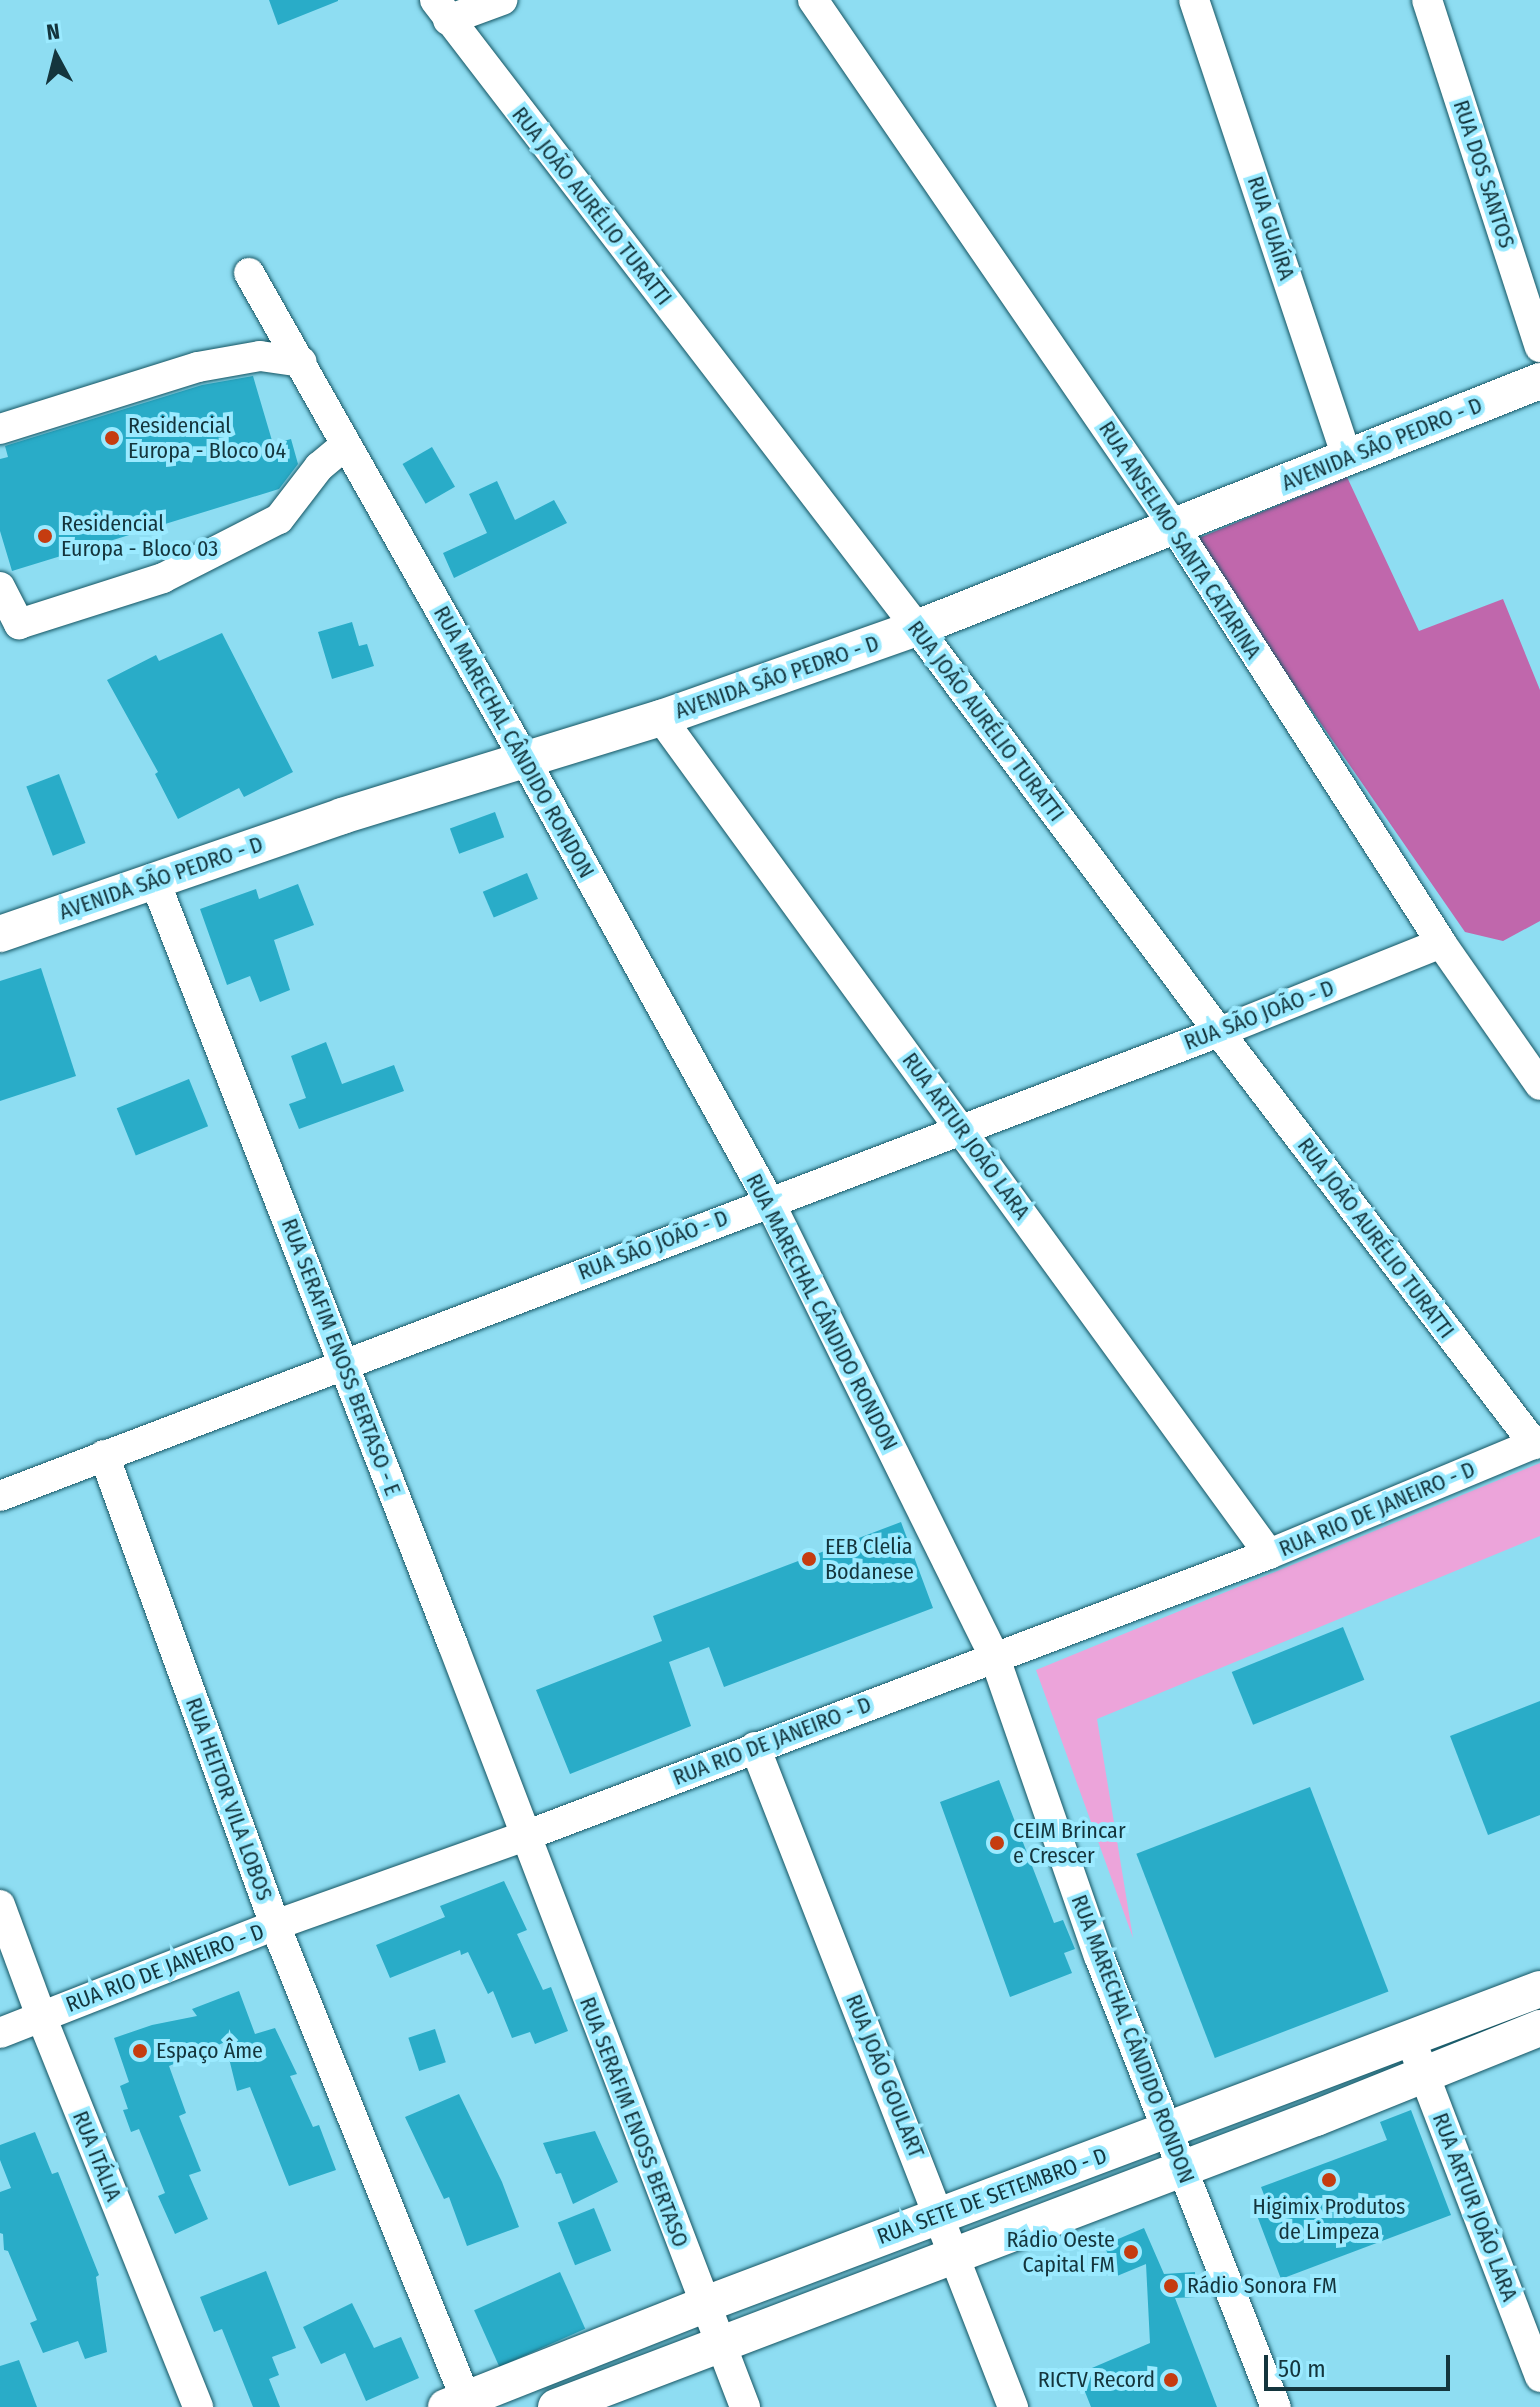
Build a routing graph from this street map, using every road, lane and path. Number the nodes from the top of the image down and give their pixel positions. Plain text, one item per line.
1 (502, 0) edge
2 (813, 0) edge
3 (1194, 0) edge
4 (1427, 0) edge
5 (442, 10) edge
6 (249, 273) dead end
7 (1540, 347) edge
8 (302, 362) junction
9 (1540, 381) edge
10 (0, 429) edge
11 (345, 445) junction
12 (1347, 457) junction
13 (1175, 528) junction
14 (0, 587) edge
15 (917, 628) junction
16 (661, 718) junction
17 (524, 758) junction
18 (154, 879) junction
19 (0, 934) edge
20 (1441, 943) junction
21 (1219, 1032) junction
22 (1540, 1085) edge
23 (960, 1128) junction
24 (769, 1201) junction
25 (344, 1364) junction
26 (1537, 1442) edge
27 (104, 1455) junction
28 (0, 1496) edge
29 (1269, 1554) junction
30 (995, 1658) junction
31 (755, 1747) junction
32 (525, 1836) junction
33 (0, 1905) edge
34 (275, 1925) junction
35 (1540, 1989) edge
36 (41, 2016) junction
37 (1540, 2028) edge
38 (0, 2033) edge
39 (1410, 2038) junction
40 (1424, 2072) junction
41 (1302, 2081) junction
42 (1316, 2118) junction
43 (1169, 2131) junction
44 (1181, 2166) junction
45 (940, 2215) junction
46 (955, 2254) junction
47 (703, 2305) junction
48 (721, 2346) junction
49 (1540, 2377) edge
50 (460, 2405) edge
51 (198, 2407) edge
52 (556, 2407) edge
53 (745, 2407) edge
54 (1013, 2407) edge
55 (1276, 2407) edge

1 - 5 street
2 - 13 street, RUA ANSELMO SANTA CATARINA
3 - 12 street, RUA GUAÍRA
4 - 7 street, RUA DOS SANTOS
5 - 15 street, RUA JOÃO AURÉLIO TURATTI
6 - 8 street, RUA MARECHAL CÂNDIDO RONDON
8 - 10 street
8 - 11 street, RUA MARECHAL CÂNDIDO RONDON
9 - 12 street, AVENIDA SÃO PEDRO - D
11 - 14 street
11 - 17 street, RUA MARECHAL CÂNDIDO RONDON
12 - 13 street, AVENIDA SÃO PEDRO - D
13 - 15 street, AVENIDA SÃO PEDRO - D
13 - 20 street, RUA ANSELMO SANTA CATARINA
15 - 16 street, AVENIDA SÃO PEDRO - D
15 - 21 street, RUA JOÃO AURÉLIO TURATTI
16 - 17 street, AVENIDA SÃO PEDRO - D
16 - 23 street, RUA ARTUR JOÃO LARA
17 - 18 street, AVENIDA SÃO PEDRO - D
17 - 24 street, RUA MARECHAL CÂNDIDO RONDON
18 - 19 street, AVENIDA SÃO PEDRO - D
18 - 25 street, RUA SERAFIM ENOSS BERTASO - E
20 - 21 street, RUA SÃO JOÃO - D
20 - 22 street, RUA ANSELMO SANTA CATARINA
21 - 23 street, RUA SÃO JOÃO - D
21 - 26 street, RUA JOÃO AURÉLIO TURATTI
23 - 24 street, RUA SÃO JOÃO - D
23 - 29 street, RUA ARTUR JOÃO LARA
24 - 25 street, RUA SÃO JOÃO - D
24 - 30 street, RUA MARECHAL CÂNDIDO RONDON
25 - 27 street, RUA SÃO JOÃO - D
25 - 32 street, RUA SERAFIM ENOSS BERTASO - E
26 - 29 street, RUA RIO DE JANEIRO - D
27 - 28 street, RUA SÃO JOÃO - D
27 - 34 street, RUA HEITOR VILA LOBOS
29 - 30 street, RUA RIO DE JANEIRO - D
30 - 31 street, RUA RIO DE JANEIRO - D
30 - 43 street, RUA MARECHAL CÂNDIDO RONDON
31 - 32 street, RUA RIO DE JANEIRO - D
31 - 45 street, RUA JOÃO GOULART
32 - 34 street, RUA RIO DE JANEIRO - D
32 - 47 street, RUA SERAFIM ENOSS BERTASO
33 - 36 street, RUA ITÁLIA
34 - 36 street, RUA RIO DE JANEIRO - D
34 - 50 street, RUA HEITOR VILA LOBOS
35 - 39 street, RUA SETE DE SETEMBRO - D
36 - 38 street, RUA RIO DE JANEIRO - D
36 - 51 street, RUA ITÁLIA
37 - 40 street, RUA SETE DE SETEMBRO - D
39 - 40 street, RUA ARTUR JOÃO LARA
39 - 41 street, RUA SETE DE SETEMBRO - D
40 - 42 street, RUA SETE DE SETEMBRO - D
40 - 49 street, RUA ARTUR JOÃO LARA
41 - 42 street
41 - 43 street, RUA SETE DE SETEMBRO - D
42 - 44 street, RUA SETE DE SETEMBRO - D
43 - 44 street, RUA MARECHAL CÂNDIDO RONDON
43 - 45 street, RUA SETE DE SETEMBRO - D
44 - 46 street, RUA SETE DE SETEMBRO - D
44 - 55 street, RUA MARECHAL CÂNDIDO RONDON
45 - 46 street, RUA JOÃO GOULART
45 - 47 street, RUA SETE DE SETEMBRO - D
46 - 48 street, RUA SETE DE SETEMBRO - D
46 - 54 street, RUA JOÃO GOULART
47 - 48 street, RUA SERAFIM ENOSS BERTASO
47 - 50 street, RUA SETE DE SETEMBRO - D
48 - 52 street, RUA SETE DE SETEMBRO - D
48 - 53 street, RUA SERAFIM ENOSS BERTASO

